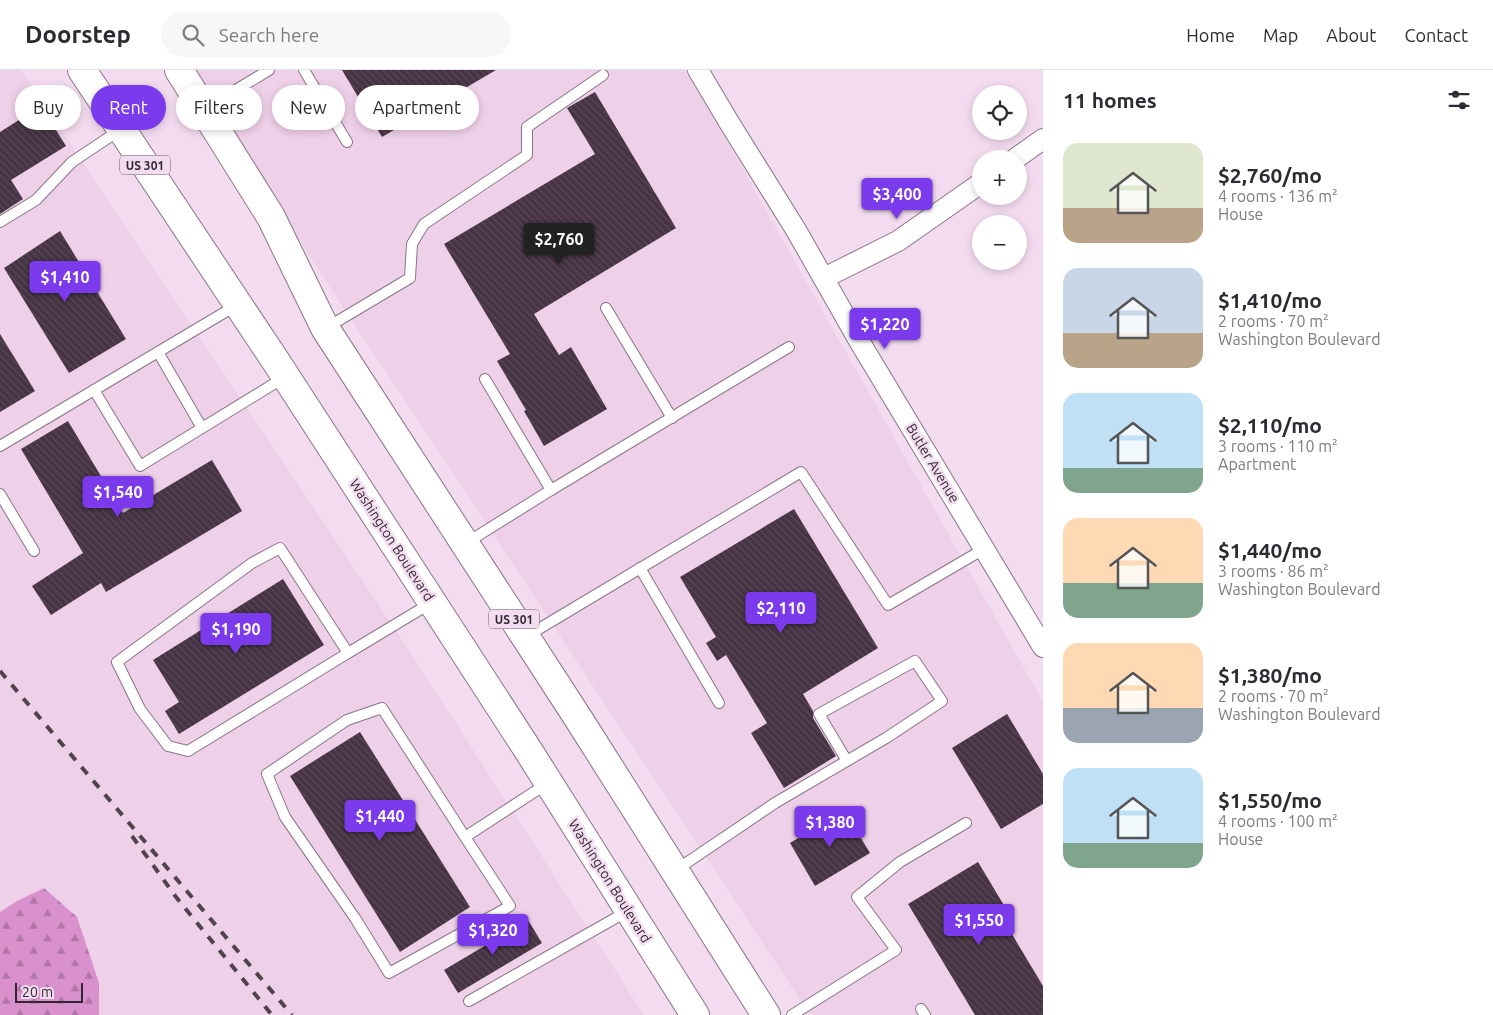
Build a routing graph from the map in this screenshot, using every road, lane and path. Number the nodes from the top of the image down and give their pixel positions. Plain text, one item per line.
1 (82, 70) edge
2 (179, 70) edge
3 (269, 70) edge
4 (304, 70) edge
5 (698, 70) edge
6 (603, 75) dead end
7 (92, 85) edge
8 (189, 85) edge
9 (244, 85) edge
10 (120, 130) edge
11 (122, 130) edge
12 (217, 130) edge
13 (1043, 139) edge
14 (347, 142) dead end
15 (1027, 150) edge
16 (972, 189) edge
17 (0, 222) edge
18 (824, 278) junction
19 (238, 304) junction
20 (606, 308) dead end
21 (325, 328) junction
22 (789, 347) dead end
23 (158, 352) junction
24 (286, 377) junction
25 (486, 379) dead end
26 (94, 390) junction
27 (672, 418) junction
28 (202, 428) junction
29 (0, 446) edge
30 (551, 490) junction
31 (0, 494) edge
32 (465, 543) junction
33 (984, 549) junction
34 (34, 551) dead end
35 (640, 568) junction
36 (432, 602) junction
37 (525, 637) junction
38 (1043, 648) edge
39 (348, 653) junction
40 (719, 703) dead end
41 (847, 761) junction
42 (548, 783) junction
43 (966, 823) dead end
44 (465, 837) junction
45 (675, 871) junction
46 (629, 910) junction
47 (470, 1001) dead end
48 (695, 1015) edge
49 (766, 1015) edge
50 (792, 1015) edge

1 - 7 main road, Washington Boulevard / US 301
2 - 8 main road, US 301
3 - 9 lane
4 - 14 lane
5 - 18 street, Butler Avenue
6 - 21 lane
10 - 17 lane
11 - 19 main road, Washington Boulevard / US 301
12 - 21 main road, US 301
13 - 15 street
16 - 18 street
18 - 33 street, Butler Avenue
19 - 23 lane
19 - 24 main road, Washington Boulevard / US 301
20 - 27 lane
21 - 32 main road, US 301
22 - 27 lane
23 - 26 lane
23 - 28 lane
24 - 28 lane
24 - 36 main road, Washington Boulevard / US 301
25 - 30 lane
26 - 28 lane
26 - 29 lane
27 - 30 lane
30 - 32 lane
31 - 34 lane
32 - 37 main road, US 301
33 - 35 lane
33 - 38 street, Butler Avenue
35 - 37 lane
35 - 40 lane
36 - 39 lane
36 - 42 main road, Washington Boulevard / US 301
37 - 45 main road, US 301
39 - 39 lane
41 - 41 lane
41 - 45 lane
42 - 44 lane
42 - 46 main road, Washington Boulevard / US 301
43 - 50 lane
44 - 44 lane
45 - 49 main road, US 301
46 - 47 lane
46 - 48 main road, Washington Boulevard / US 301

